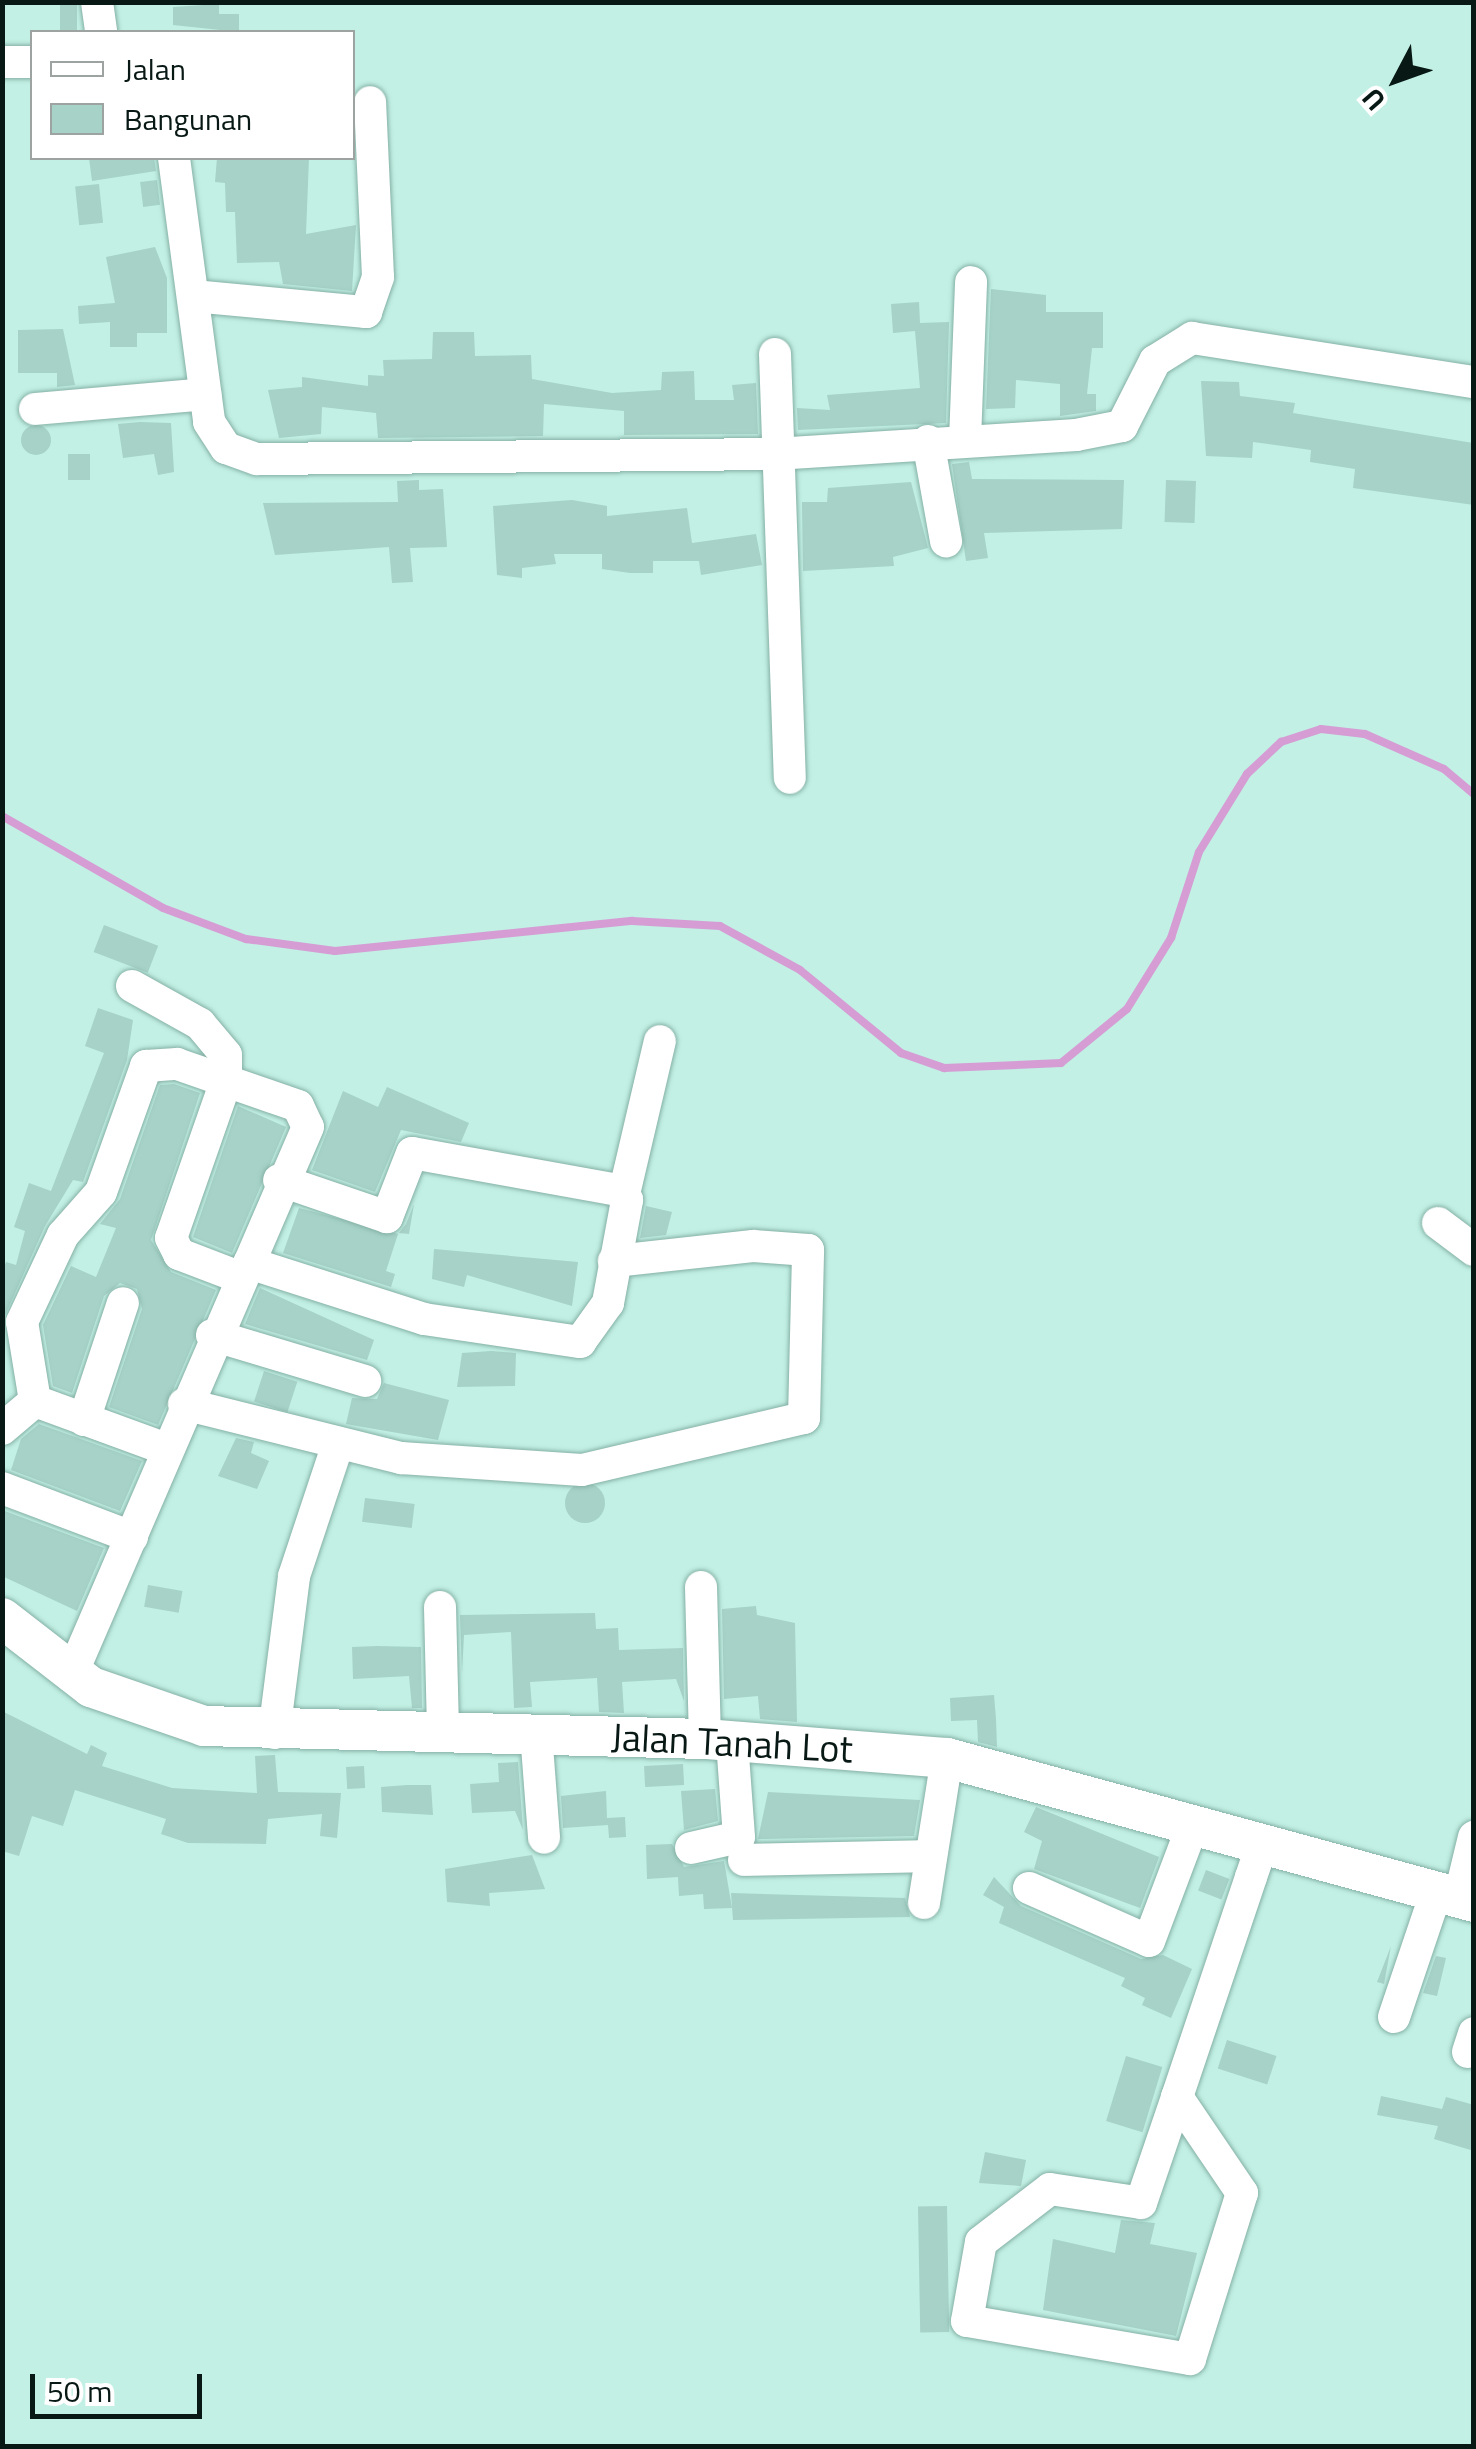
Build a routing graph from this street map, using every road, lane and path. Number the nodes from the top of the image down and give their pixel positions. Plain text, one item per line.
1 (97, 2) edge
2 (102, 30) edge
3 (2, 62) edge
4 (30, 62) edge
5 (370, 102) dead end
6 (174, 160) edge
7 (970, 282) dead end
8 (194, 296) junction
9 (774, 354) dead end
10 (1474, 382) edge
11 (204, 394) junction
12 (36, 409) dead end
13 (965, 440) junction
14 (928, 442) junction
15 (774, 454) junction
16 (946, 541) dead end
17 (790, 778) dead end
18 (132, 986) dead end
19 (660, 1041) dead end
20 (226, 1081) junction
21 (280, 1180) junction
22 (624, 1194) junction
23 (1438, 1223) dead end
24 (1474, 1250) edge
25 (614, 1261) junction
26 (244, 1270) junction
27 (124, 1303) dead end
28 (212, 1335) junction
29 (365, 1382) dead end
30 (34, 1401) junction
31 (184, 1404) junction
32 (84, 1420) junction
33 (2, 1429) edge
34 (337, 1447) junction
35 (166, 1449) junction
36 (2, 1488) edge
37 (132, 1538) junction
38 (701, 1587) dead end
39 (440, 1607) dead end
40 (2, 1618) edge
41 (71, 1676) junction
42 (442, 1732) junction
43 (274, 1733) junction
44 (536, 1733) junction
45 (718, 1740) junction
46 (947, 1758) junction
47 (1194, 1822) junction
48 (1474, 1836) edge
49 (544, 1838) dead end
50 (1262, 1842) junction
51 (691, 1848) dead end
52 (931, 1856) junction
53 (744, 1860) dead end
54 (1029, 1888) dead end
55 (1456, 1898) edge
56 (924, 1903) dead end
57 (1394, 2017) dead end
58 (1177, 2097) junction

1 - 2 street
3 - 4 street
5 - 8 street
6 - 8 street
7 - 13 street
8 - 11 street
9 - 15 street
10 - 13 street
11 - 12 street
11 - 15 street
13 - 14 street
14 - 15 street
14 - 16 street
15 - 17 street
18 - 20 street
19 - 22 street
20 - 21 street
20 - 26 street
20 - 30 street
21 - 22 street
21 - 26 street
22 - 25 street
23 - 24 street
25 - 26 street
25 - 34 street
26 - 28 street
27 - 32 street
28 - 29 street
28 - 31 street
30 - 32 street
30 - 33 street
31 - 34 street
31 - 35 street
32 - 35 street
34 - 43 street
35 - 37 street
36 - 37 street
37 - 41 street
38 - 45 street
39 - 42 street
40 - 41 main road, Jalan Tanah Lot
41 - 43 main road, Jalan Tanah Lot
42 - 43 main road, Jalan Tanah Lot
42 - 44 main road, Jalan Tanah Lot
44 - 45 main road, Jalan Tanah Lot
44 - 49 street
45 - 46 main road, Jalan Tanah Lot
45 - 51 street
46 - 47 main road, Jalan Tanah Lot
46 - 52 street
47 - 50 main road, Jalan Tanah Lot
47 - 54 street
48 - 55 street
50 - 55 main road, Jalan Tanah Lot
50 - 58 street
52 - 53 street
52 - 56 street
55 - 57 street
58 - 58 street

